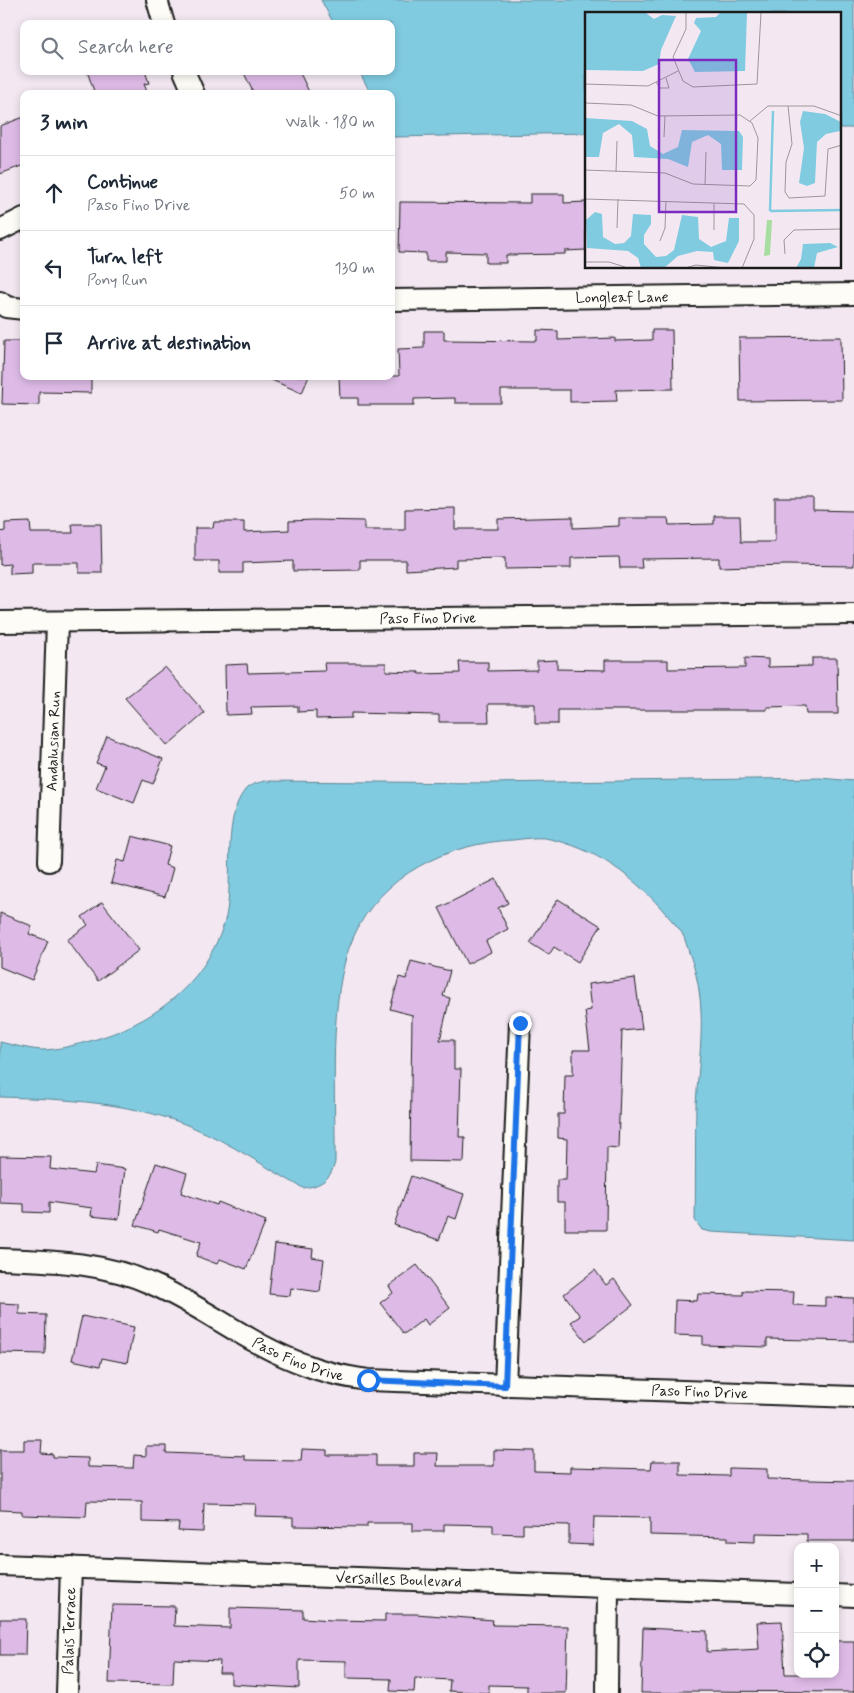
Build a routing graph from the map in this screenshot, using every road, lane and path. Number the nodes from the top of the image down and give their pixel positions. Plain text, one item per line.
1 (157, 0) edge
2 (163, 20) edge
3 (186, 75) edge
4 (192, 90) edge
5 (20, 220) edge
6 (0, 230) edge
7 (854, 294) edge
8 (395, 300) edge
9 (0, 302) edge
10 (20, 309) edge
11 (854, 614) edge
12 (0, 622) edge
13 (57, 622) junction
14 (49, 861) dead end
15 (520, 1023) dead end
16 (0, 1259) edge
17 (505, 1386) junction
18 (854, 1397) edge
19 (0, 1565) edge
20 (70, 1568) junction
21 (608, 1588) junction
22 (794, 1594) edge
23 (839, 1595) edge
24 (854, 1596) edge
25 (68, 1693) edge
26 (607, 1693) edge

1 - 2 street
3 - 4 street
5 - 6 street
7 - 8 street, Longleaf Lane
9 - 10 street
11 - 13 street, Paso Fino Drive
12 - 13 street, Paso Fino Drive
13 - 14 street, Andalusian Run
15 - 17 street
16 - 17 street, Paso Fino Drive
17 - 18 street, Paso Fino Drive
19 - 20 street, Versailles Boulevard
20 - 21 street, Versailles Boulevard
20 - 25 street, Palais Terrace
21 - 22 street, Versailles Boulevard
21 - 26 street
23 - 24 street

